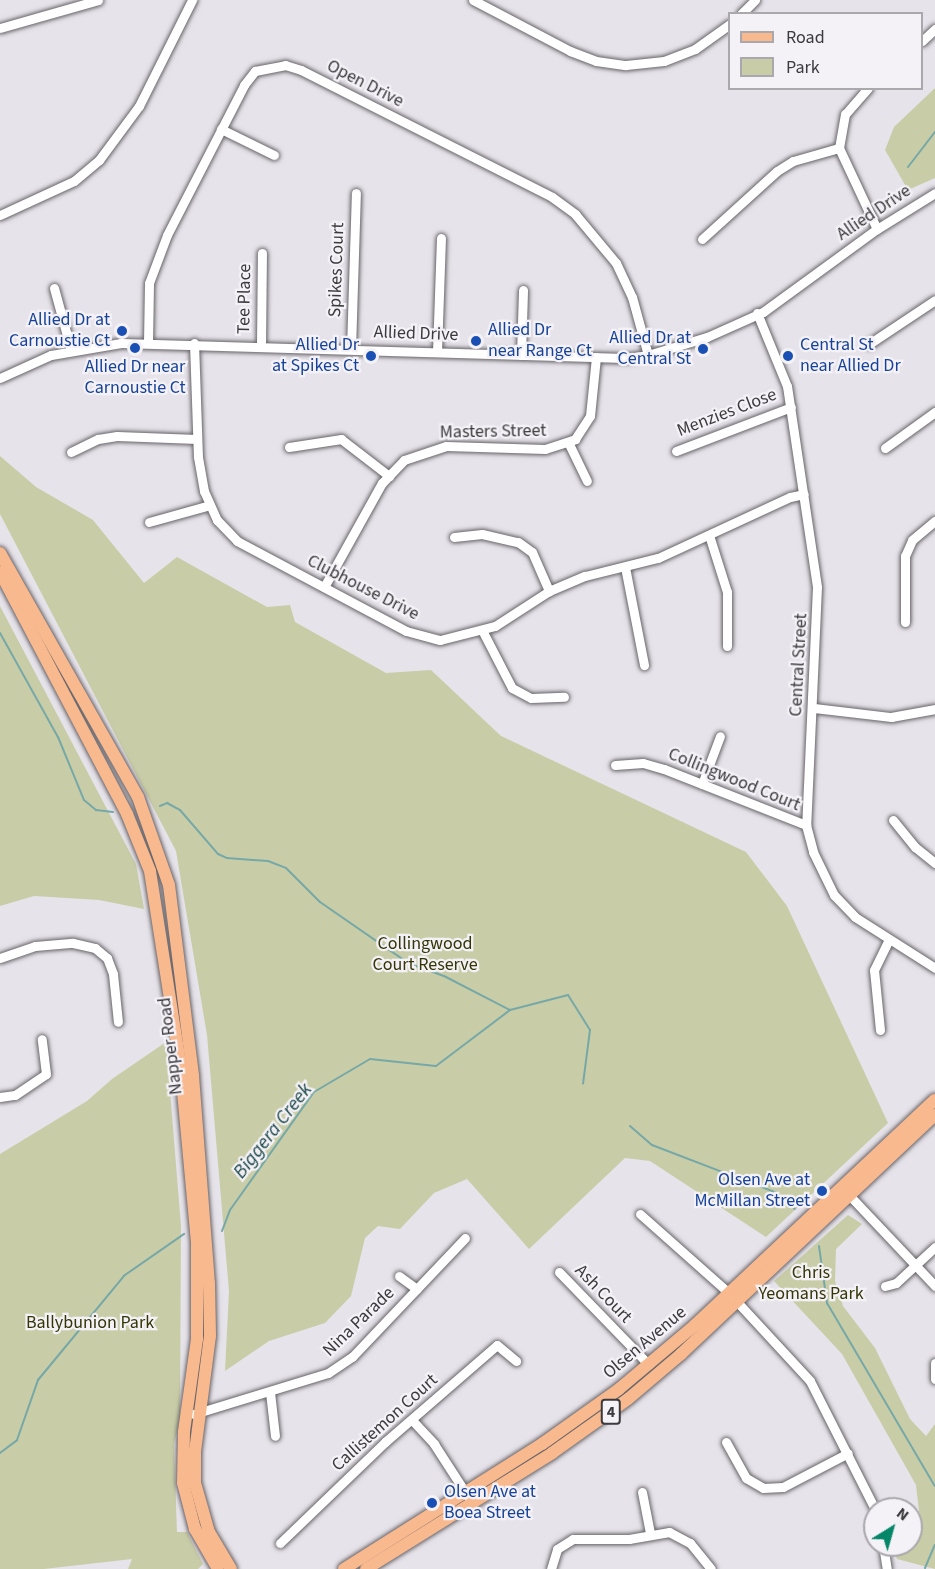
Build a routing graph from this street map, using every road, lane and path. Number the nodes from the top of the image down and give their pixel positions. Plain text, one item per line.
1 (98, 0) edge
2 (192, 0) edge
3 (473, 0) edge
4 (755, 0) edge
5 (743, 12) edge
6 (728, 25) edge
7 (0, 28) edge
8 (935, 29) edge
9 (923, 39) edge
10 (866, 90) edge
11 (221, 129) junction
12 (839, 148) junction
13 (274, 156) dead end
14 (356, 193) dead end
15 (935, 193) edge
16 (0, 215) edge
17 (877, 229) junction
18 (441, 238) dead end
19 (702, 239) dead end
20 (262, 253) dead end
21 (54, 288) dead end
22 (523, 290) dead end
23 (935, 300) edge
24 (757, 313) junction
25 (148, 342) junction
26 (194, 343) junction
27 (868, 344) dead end
28 (261, 345) junction
29 (351, 349) junction
30 (71, 350) junction
31 (437, 352) junction
32 (521, 355) junction
33 (648, 355) junction
34 (596, 357) junction
35 (0, 378) edge
36 (791, 407) junction
37 (935, 412) edge
38 (197, 439) junction
39 (569, 444) junction
40 (289, 447) dead end
41 (885, 448) dead end
42 (676, 451) dead end
43 (70, 452) dead end
44 (388, 476) junction
45 (587, 481) dead end
46 (804, 494) junction
47 (210, 505) junction
48 (935, 521) edge
49 (149, 522) dead end
50 (709, 535) junction
51 (454, 537) dead end
52 (0, 553) edge
53 (625, 567) junction
54 (0, 572) edge
55 (324, 587) junction
56 (549, 591) junction
57 (905, 622) dead end
58 (482, 630) junction
59 (727, 646) dead end
60 (644, 665) dead end
61 (564, 697) dead end
62 (814, 708) junction
63 (935, 709) edge
64 (720, 736) dead end
65 (615, 765) dead end
66 (702, 784) junction
67 (893, 820) dead end
68 (806, 825) junction
69 (935, 863) edge
70 (889, 939) junction
71 (0, 958) edge
72 (935, 968) edge
73 (118, 1022) dead end
74 (880, 1029) dead end
75 (42, 1039) dead end
76 (0, 1097) edge
77 (935, 1100) edge
78 (935, 1115) edge
79 (850, 1196) junction
80 (640, 1214) dead end
81 (465, 1238) dead end
82 (935, 1247) edge
83 (916, 1266) junction
84 (559, 1272) dead end
85 (399, 1276) dead end
86 (885, 1286) dead end
87 (935, 1286) edge
88 (417, 1289) junction
89 (732, 1297) junction
90 (516, 1360) dead end
91 (935, 1363) edge
92 (649, 1365) junction
93 (935, 1378) edge
94 (270, 1392) junction
95 (201, 1413) junction
96 (186, 1414) junction
97 (412, 1420) junction
98 (275, 1436) dead end
99 (726, 1442) dead end
100 (848, 1453) junction
101 (466, 1492) junction
102 (642, 1492) dead end
103 (869, 1497) edge
104 (473, 1503) junction
105 (650, 1533) junction
106 (280, 1543) dead end
107 (218, 1569) edge
108 (231, 1569) edge
109 (344, 1569) edge
110 (366, 1569) edge
111 (551, 1569) edge
112 (711, 1569) edge

1 - 7 street
2 - 16 street
3 - 6 street
4 - 5 street
8 - 9 street
10 - 12 street
11 - 13 street
11 - 25 street, Open Drive
11 - 33 street, Open Drive
12 - 17 street
12 - 19 street
14 - 29 street, Spikes Court
15 - 17 street, Allied Drive
17 - 24 street, Allied Drive
18 - 31 street
20 - 28 street, Tee Place
21 - 30 street
22 - 32 street
23 - 27 street
24 - 33 street, Allied Drive
24 - 36 street, Central Street
25 - 26 street, Allied Drive
25 - 30 street, Allied Drive
26 - 28 street, Allied Drive
26 - 38 street, Clubhouse Drive
28 - 29 street, Allied Drive
29 - 31 street, Allied Drive
30 - 35 street, Allied Drive
31 - 32 street, Allied Drive
32 - 34 street, Allied Drive
33 - 34 street, Allied Drive
34 - 39 street, Masters Street
36 - 42 street, Menzies Close
36 - 46 street, Central Street
37 - 41 street
38 - 43 street
38 - 47 street, Clubhouse Drive
39 - 44 street, Masters Street
39 - 45 street
40 - 44 street
44 - 55 street, Masters Street
46 - 50 street, Clubhouse Drive
46 - 62 street, Central Street
47 - 49 street
47 - 55 street, Clubhouse Drive
48 - 57 street
50 - 53 street, Clubhouse Drive
50 - 59 street
51 - 56 street
52 - 95 main road, Napper Road
53 - 56 street, Clubhouse Drive
53 - 60 street
54 - 96 main road, Napper Road
55 - 58 street, Clubhouse Drive
56 - 58 street, Clubhouse Drive
58 - 61 street
62 - 63 street
62 - 68 street, Central Street
64 - 66 street
65 - 66 street, Collingwood Court
66 - 68 street, Collingwood Court
67 - 69 street
68 - 70 street, Central Street
70 - 72 street, Central Street
70 - 74 street
71 - 73 street
75 - 76 street
77 - 89 main road, Olsen Avenue / 4
78 - 79 main road, Olsen Avenue / 4
79 - 83 street
79 - 89 main road, Olsen Avenue / 4
80 - 89 street
81 - 88 street, Nina Parade
82 - 83 street
83 - 86 street
83 - 87 street
84 - 92 street, Ash Court
85 - 88 street
88 - 94 street, Nina Parade
89 - 92 main road, Olsen Avenue / 4
89 - 100 street
89 - 104 main road, Olsen Avenue / 4
90 - 97 street, Callistemon Court
91 - 93 street
92 - 101 main road, Olsen Avenue / 4
94 - 95 street, Nina Parade
94 - 98 street
95 - 96 street, Nina Parade
95 - 108 main road, Napper Road
96 - 107 main road, Napper Road
97 - 101 street
97 - 106 street, Callistemon Court
99 - 100 street
100 - 103 street
101 - 104 street
101 - 109 main road, Olsen Avenue / 4
102 - 105 street
104 - 110 main road, Olsen Avenue / 4
105 - 111 street
105 - 112 street

